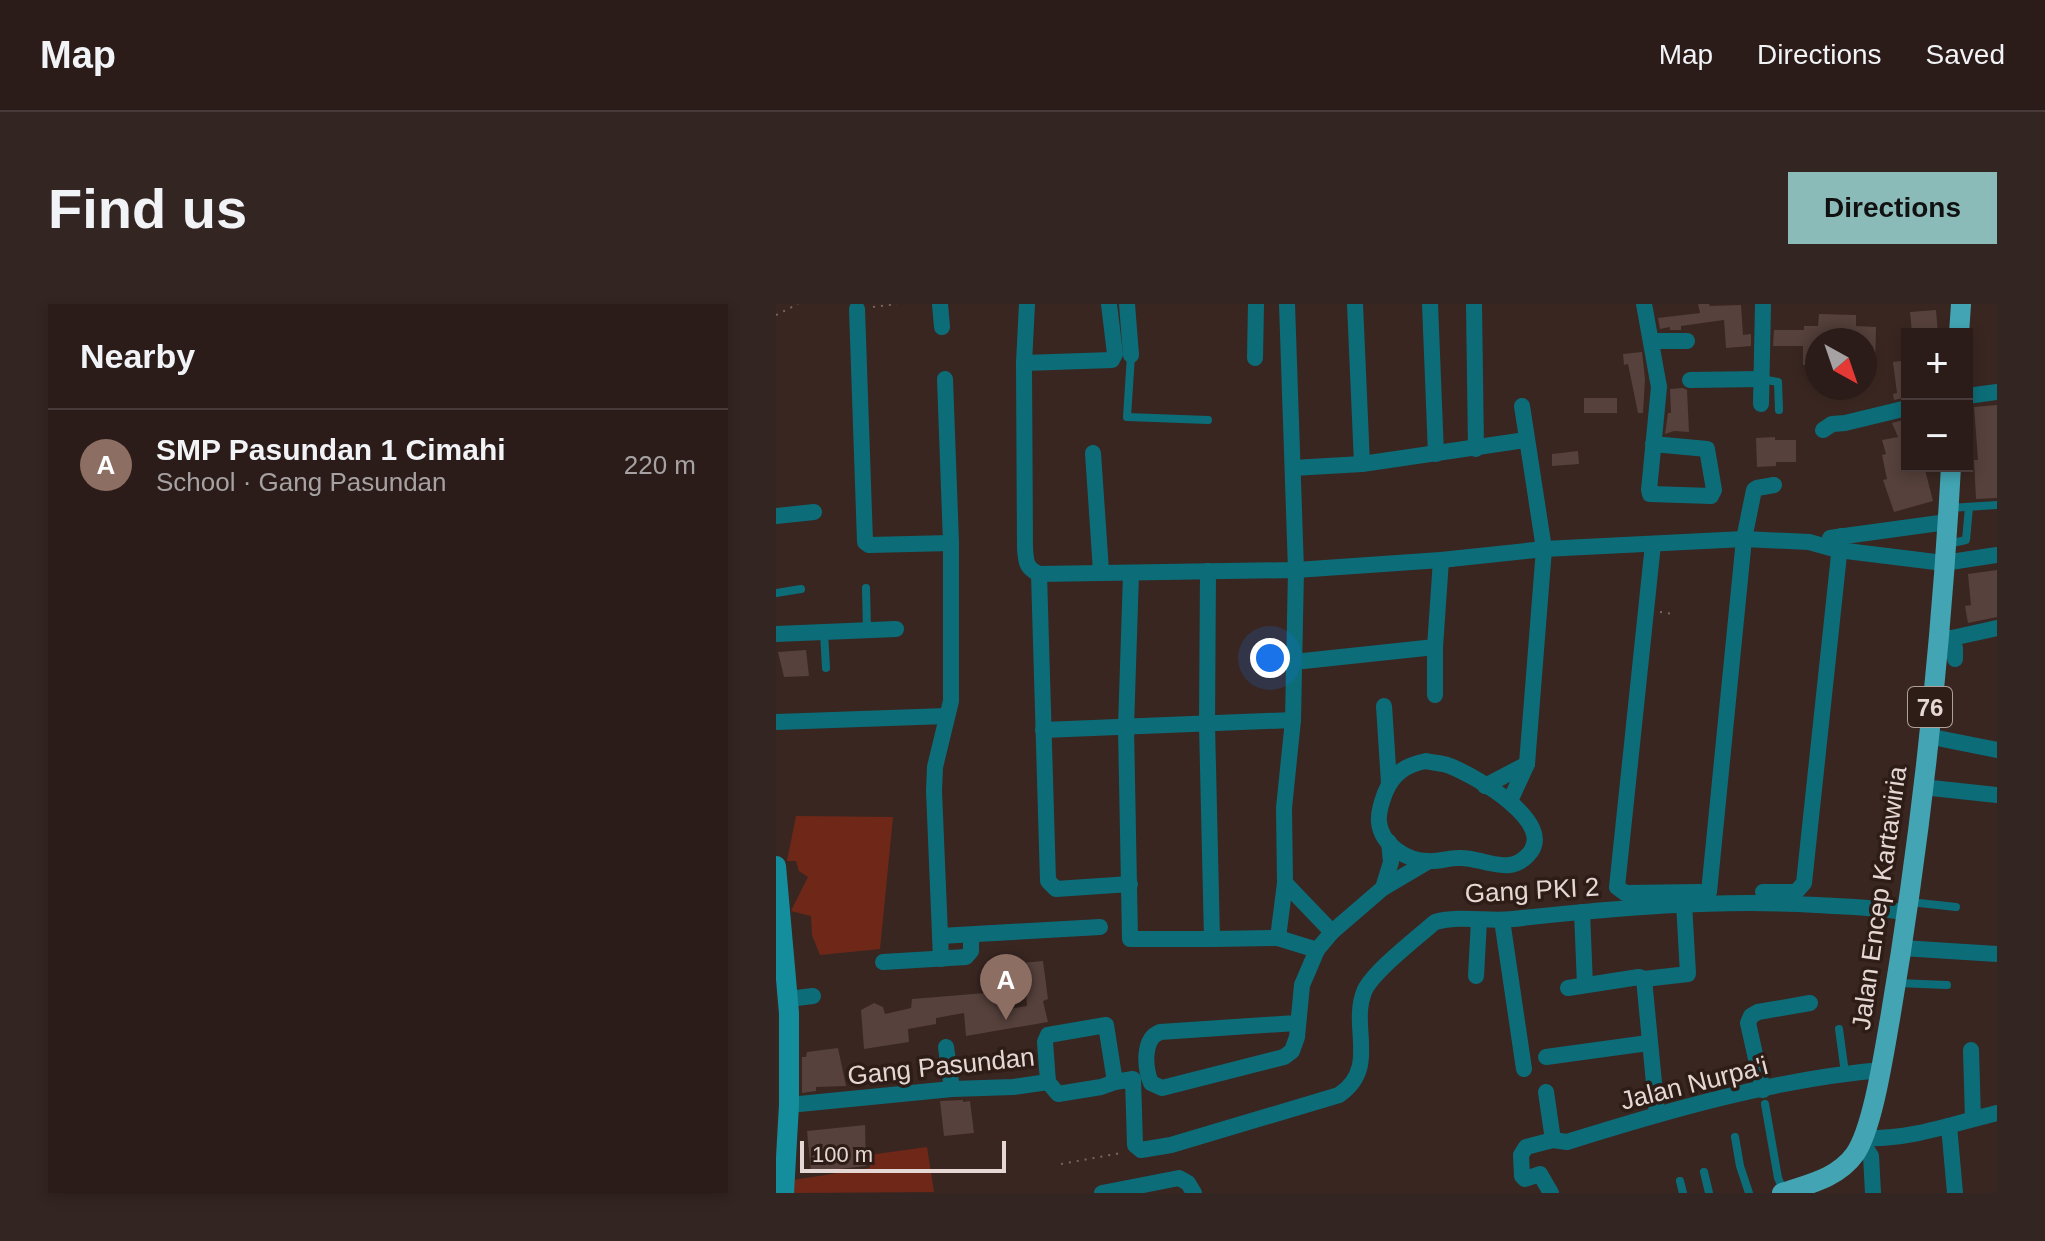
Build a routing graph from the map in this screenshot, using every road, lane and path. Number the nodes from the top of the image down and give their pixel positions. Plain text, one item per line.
1 (798, 304) edge
2 (897, 304) edge
3 (940, 304) edge
4 (1027, 304) edge
5 (1109, 304) edge
6 (1127, 304) edge
7 (1256, 304) edge
8 (1287, 304) edge
9 (1355, 304) edge
10 (1430, 304) edge
11 (1474, 304) edge
12 (1644, 304) edge
13 (1763, 304) edge
14 (1961, 304) edge
15 (857, 309) joint
16 (776, 315) edge
17 (942, 327) dead end
18 (1959, 328) edge
19 (1652, 341) junction
20 (1687, 341) dead end
21 (1131, 355) joint
22 (1255, 358) dead end
23 (1024, 363) junction
24 (945, 379) dead end
25 (1761, 379) junction
26 (1690, 380) dead end
27 (1997, 392) edge
28 (1973, 395) edge
29 (1761, 404) dead end
30 (1522, 406) dead end
31 (1901, 409) edge
32 (1779, 410) dead end
33 (1208, 420) dead end
34 (1823, 430) dead end
35 (1526, 440) junction
36 (1653, 444) junction
37 (1476, 449) junction
38 (1093, 453) dead end
39 (1436, 454) junction
40 (1362, 464) junction
41 (1293, 468) junction
42 (1952, 472) edge
43 (1774, 485) dead end
44 (1997, 505) edge
45 (814, 512) dead end
46 (1955, 512) junction
47 (776, 516) edge
48 (1744, 539) junction
49 (951, 543) junction
50 (1839, 543) junction
51 (1653, 544) junction
52 (1544, 549) junction
53 (1945, 554) junction
54 (1997, 555) edge
55 (1441, 560) junction
56 (1296, 570) junction
57 (1101, 571) junction
58 (1208, 571) junction
59 (1039, 574) junction
60 (1131, 574) junction
61 (866, 588) dead end
62 (801, 589) dead end
63 (776, 593) edge
64 (1997, 628) edge
65 (896, 629) dead end
66 (867, 630) junction
67 (824, 632) junction
68 (776, 634) edge
69 (1435, 647) junction
70 (1943, 649) junction
71 (1294, 662) junction
72 (826, 668) dead end
73 (1435, 695) dead end
74 (1384, 706) dead end
75 (946, 716) junction
76 (1293, 720) junction
77 (776, 722) edge
78 (1207, 724) junction
79 (1126, 727) junction
80 (1043, 730) junction
81 (1927, 736) junction
82 (1997, 750) edge
83 (1527, 764) junction
84 (1389, 783) junction
85 (1485, 786) junction
86 (1922, 787) junction
87 (1997, 795) edge
88 (1510, 801) junction
89 (1389, 842) junction
90 (1427, 862) junction
91 (776, 866) edge
92 (776, 874) edge
93 (1285, 883) junction
94 (1130, 884) junction
95 (1383, 888) junction
96 (1709, 892) junction
97 (1684, 903) junction
98 (1956, 907) dead end
99 (1909, 908) junction
100 (1582, 912) junction
101 (1479, 920) junction
102 (1502, 920) junction
103 (1100, 927) dead end
104 (1332, 932) junction
105 (971, 935) junction
106 (940, 936) junction
107 (1278, 938) junction
108 (1212, 939) junction
109 (779, 944) edge
110 (1902, 948) junction
111 (1317, 950) junction
112 (1997, 954) edge
113 (941, 959) junction
114 (883, 962) dead end
115 (1476, 976) dead end
116 (1644, 979) junction
117 (1896, 983) junction
118 (1947, 985) dead end
119 (813, 996) dead end
120 (1810, 1003) dead end
121 (784, 1008) edge
122 (1296, 1023) junction
123 (1839, 1029) dead end
124 (1648, 1043) junction
125 (946, 1047) dead end
126 (1971, 1050) dead end
127 (1546, 1057) dead end
128 (1524, 1069) dead end
129 (1881, 1070) junction
130 (1845, 1073) junction
131 (1125, 1080) junction
132 (1048, 1082) junction
133 (952, 1089) junction
134 (1546, 1092) dead end
135 (1764, 1097) junction
136 (789, 1105) junction
137 (1997, 1113) edge
138 (1657, 1114) junction
139 (1973, 1119) junction
140 (1949, 1126) junction
141 (1735, 1137) dead end
142 (1553, 1140) junction
143 (1863, 1140) junction
144 (1138, 1149) junction
145 (781, 1152) edge
146 (1061, 1164) dead end
147 (1704, 1172) dead end
148 (1680, 1181) dead end
149 (782, 1183) edge
150 (1122, 1191) edge
151 (1557, 1192) edge
152 (1102, 1193) edge
153 (1194, 1193) edge
154 (1683, 1193) edge
155 (1709, 1193) edge
156 (1749, 1193) edge
157 (1783, 1193) edge
158 (1873, 1193) edge
159 (1955, 1193) edge

1 - 16 path
2 - 15 path
3 - 17 street
4 - 23 street
5 - 23 street
6 - 21 street
7 - 22 street
8 - 41 street
9 - 40 street
10 - 39 street
11 - 37 street
12 - 19 street
13 - 25 street
14 - 18 main road
15 - 49 street
19 - 20 street
19 - 36 street
21 - 33 lane
23 - 59 street
24 - 49 street
25 - 26 street
25 - 29 street
25 - 32 lane
27 - 28 street
30 - 35 street
31 - 34 street
35 - 37 street
35 - 52 street
36 - 36 street
37 - 39 street
38 - 57 street
39 - 40 street
40 - 41 street
41 - 56 street
42 - 46 main road, Jalan Encep Kartawiria / 76
43 - 48 street
44 - 46 lane
45 - 47 street
46 - 50 street
46 - 53 main road, Jalan Encep Kartawiria / 76
48 - 50 street
48 - 51 street
48 - 96 street
49 - 75 street
50 - 53 street
50 - 96 street
51 - 52 street
51 - 96 street
52 - 55 street
52 - 83 street
53 - 54 street
53 - 70 main road, Jalan Encep Kartawiria / 76
55 - 56 street
55 - 69 street
56 - 58 street
56 - 71 street
57 - 59 street
57 - 60 street
58 - 60 street
58 - 78 street
59 - 80 street
60 - 79 street
61 - 66 lane
62 - 63 lane
64 - 70 street
65 - 66 street
66 - 67 street
67 - 68 street
67 - 72 lane
69 - 71 street
69 - 73 street
70 - 81 main road, Jalan Encep Kartawiria / 76
71 - 76 street
74 - 84 street
75 - 77 street
75 - 106 street
76 - 78 street
76 - 93 street
78 - 79 street
78 - 108 street
79 - 80 street
79 - 94 street
80 - 94 street
81 - 82 street
81 - 86 main road, Jalan Encep Kartawiria / 76
83 - 85 street
83 - 88 street
84 - 85 street
84 - 89 street
85 - 88 street
86 - 87 street
86 - 99 main road, Jalan Encep Kartawiria / 76
88 - 90 street
89 - 90 street
89 - 95 street
90 - 95 street
91 - 92 main road
92 - 109 main road
93 - 104 street
93 - 107 street
94 - 108 street
95 - 104 street
97 - 99 street, Gang PKI 2
97 - 100 street, Gang PKI 2
97 - 116 street
98 - 99 lane
99 - 110 main road, Jalan Encep Kartawiria / 76
100 - 102 street, Gang PKI 2
100 - 116 street
101 - 102 street, Gang PKI 2
101 - 115 street
101 - 144 street, Gang PKI 2
102 - 128 street
103 - 105 street
104 - 111 street
105 - 106 street
105 - 113 street
106 - 113 street
107 - 108 street
107 - 111 street
109 - 121 main road
110 - 112 street
110 - 117 main road, Jalan Encep Kartawiria / 76
111 - 122 street
113 - 114 street
116 - 124 street
117 - 118 lane
117 - 129 main road, Jalan Encep Kartawiria / 76
119 - 121 street
120 - 135 street
121 - 136 main road
122 - 122 street
123 - 130 lane
124 - 127 street
124 - 138 street
125 - 133 street
126 - 139 street
129 - 130 street, Jalan Nurpa'i
129 - 143 main road, Jalan Encep Kartawiria / 76
130 - 135 street, Jalan Nurpa'i
131 - 132 street
131 - 132 street, Gang Pasundan
131 - 144 street
132 - 133 street, Gang Pasundan
133 - 136 street, Gang Pasundan
134 - 142 street
135 - 138 street, Jalan Nurpa'i
135 - 157 lane
136 - 145 main road
137 - 139 street
138 - 142 street, Jalan Nurpa'i
139 - 140 street
140 - 143 street
140 - 159 street
141 - 156 lane
142 - 151 street, Jalan Nurpa'i
143 - 157 main road, Jalan Encep Kartawiria / 76
143 - 158 street
144 - 146 path
145 - 149 main road
147 - 155 lane
148 - 154 lane
150 - 152 street
150 - 153 street

